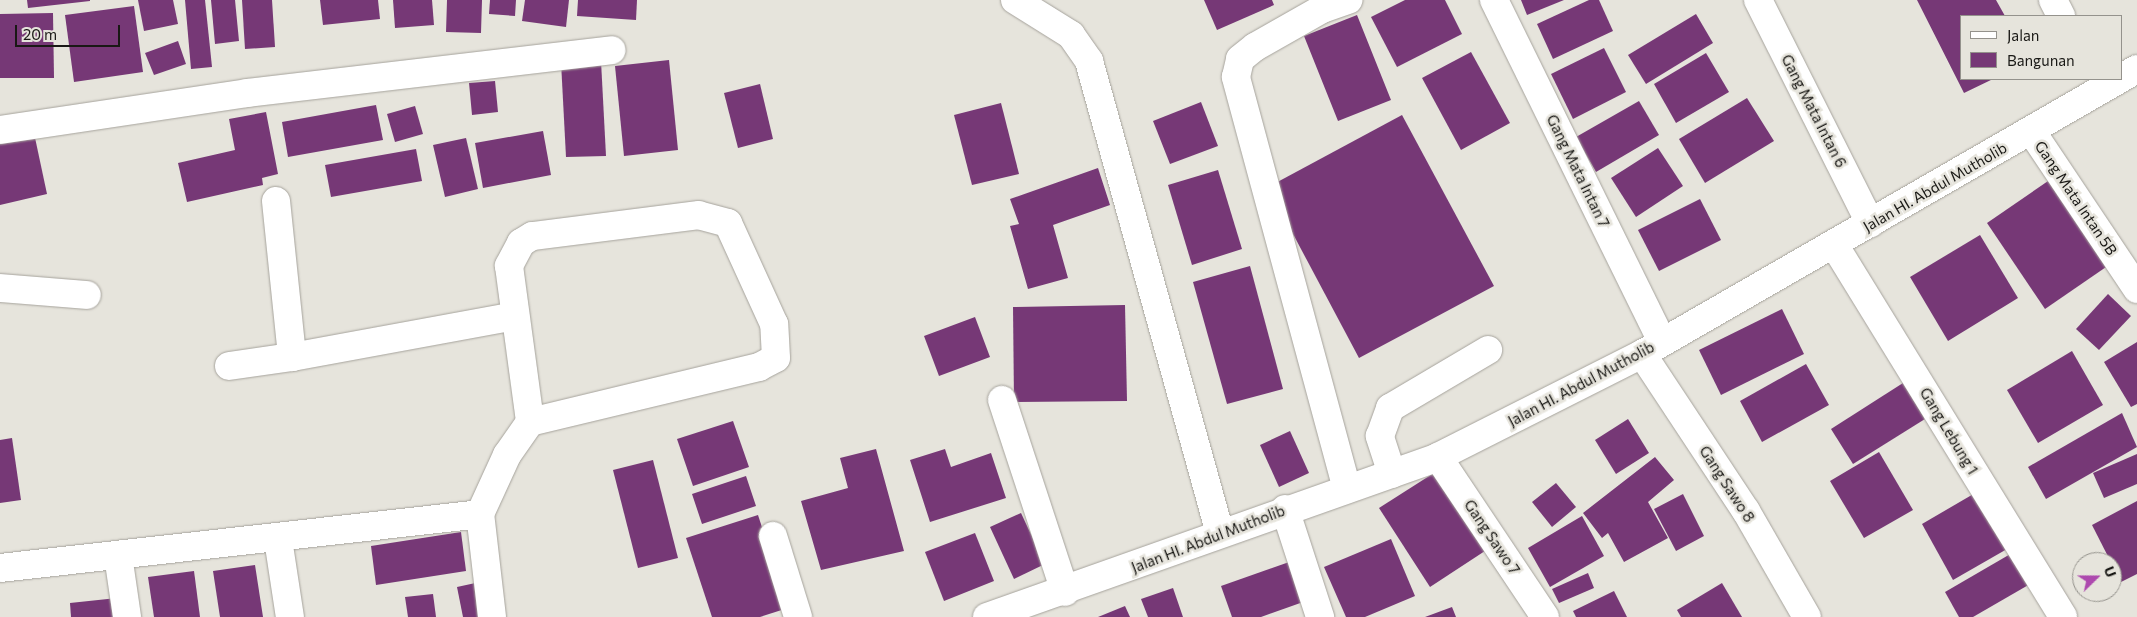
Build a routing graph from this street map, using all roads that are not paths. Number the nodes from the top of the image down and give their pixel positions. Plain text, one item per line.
1 (1015, 0) edge
2 (1348, 0) edge
3 (1494, 0) edge
4 (1758, 0) edge
5 (2053, 0) edge
6 (2060, 15) edge
7 (611, 50) dead end
8 (2137, 69) edge
9 (2122, 75) edge
10 (2110, 80) edge
11 (2097, 85) edge
12 (0, 130) edge
13 (2032, 132) junction
14 (276, 201) dead end
15 (1870, 223) junction
16 (1835, 246) junction
17 (0, 288) edge
18 (2137, 289) edge
19 (88, 295) dead end
20 (515, 316) junction
21 (1652, 348) junction
22 (1488, 350) dead end
23 (292, 357) junction
24 (229, 366) dead end
25 (1002, 400) dead end
26 (530, 422) junction
27 (1438, 458) junction
28 (1392, 474) junction
29 (1347, 489) junction
30 (1285, 509) junction
31 (480, 514) junction
32 (1220, 533) junction
33 (773, 536) dead end
34 (278, 539) junction
35 (118, 555) junction
36 (0, 568) edge
37 (1065, 592) junction
38 (127, 617) edge
39 (290, 617) edge
40 (492, 617) edge
41 (798, 617) edge
42 (986, 617) edge
43 (1320, 617) edge
44 (1545, 617) edge
45 (1807, 617) edge
46 (2063, 617) edge

1 - 32 street
2 - 29 street
3 - 21 street, Gang Mata Intan 7
4 - 15 street, Gang Mata Intan 6
5 - 6 street
7 - 12 street
8 - 9 street, Jalan HI. Abdul Mutholib
10 - 11 street, Jalan HI. Abdul Mutholib
11 - 13 street, Jalan HI. Abdul Mutholib
13 - 15 street, Jalan HI. Abdul Mutholib
13 - 18 street, Gang Mata Intan 5B
14 - 23 street
15 - 16 street, Jalan HI. Abdul Mutholib
16 - 21 street, Jalan HI. Abdul Mutholib
16 - 46 street, Gang Lebung 1
17 - 19 street
20 - 23 street
20 - 26 street
20 - 26 street
21 - 27 street, Jalan HI. Abdul Mutholib
21 - 45 street, Gang Sawo 8
22 - 28 street
23 - 24 street
25 - 37 street
26 - 31 street
27 - 28 street, Jalan HI. Abdul Mutholib
27 - 44 street, Gang Sawo 7
28 - 29 street, Jalan HI. Abdul Mutholib
29 - 30 street, Jalan HI. Abdul Mutholib
30 - 32 street, Jalan HI. Abdul Mutholib
30 - 43 street
31 - 34 street
31 - 40 street
32 - 37 street, Jalan HI. Abdul Mutholib
33 - 41 street
34 - 35 street
34 - 39 street
35 - 36 street
35 - 38 street
37 - 42 street, Jalan HI. Abdul Mutholib

